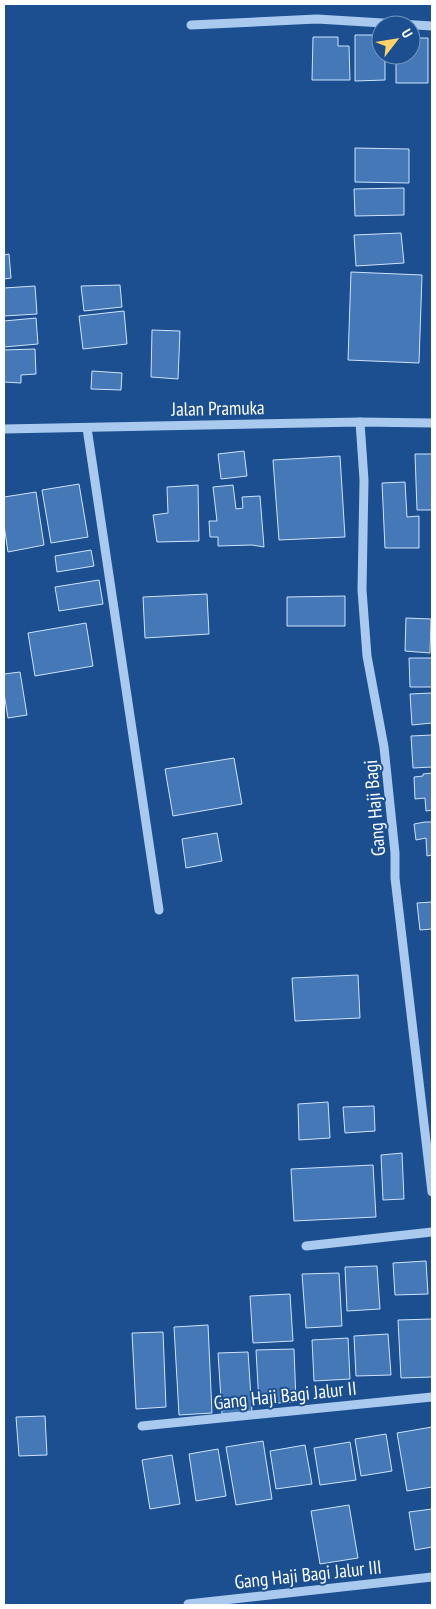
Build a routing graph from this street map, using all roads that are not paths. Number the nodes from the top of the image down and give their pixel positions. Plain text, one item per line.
1 (191, 24) dead end
2 (432, 26) edge
3 (360, 422) junction
4 (432, 423) edge
5 (87, 428) junction
6 (4, 429) edge
7 (160, 910) dead end
8 (432, 1192) edge
9 (432, 1232) edge
10 (306, 1246) dead end
11 (432, 1397) edge
12 (142, 1426) dead end
13 (432, 1577) edge
14 (188, 1604) edge

1 - 2 street
3 - 4 street, Jalan Pramuka
3 - 5 street, Jalan Pramuka
3 - 8 street, Gang Haji Bagi
5 - 6 street, Jalan Pramuka
5 - 7 street
9 - 10 street
11 - 12 street, Gang Haji Bagi Jalur II
13 - 14 street, Gang Haji Bagi Jalur III

